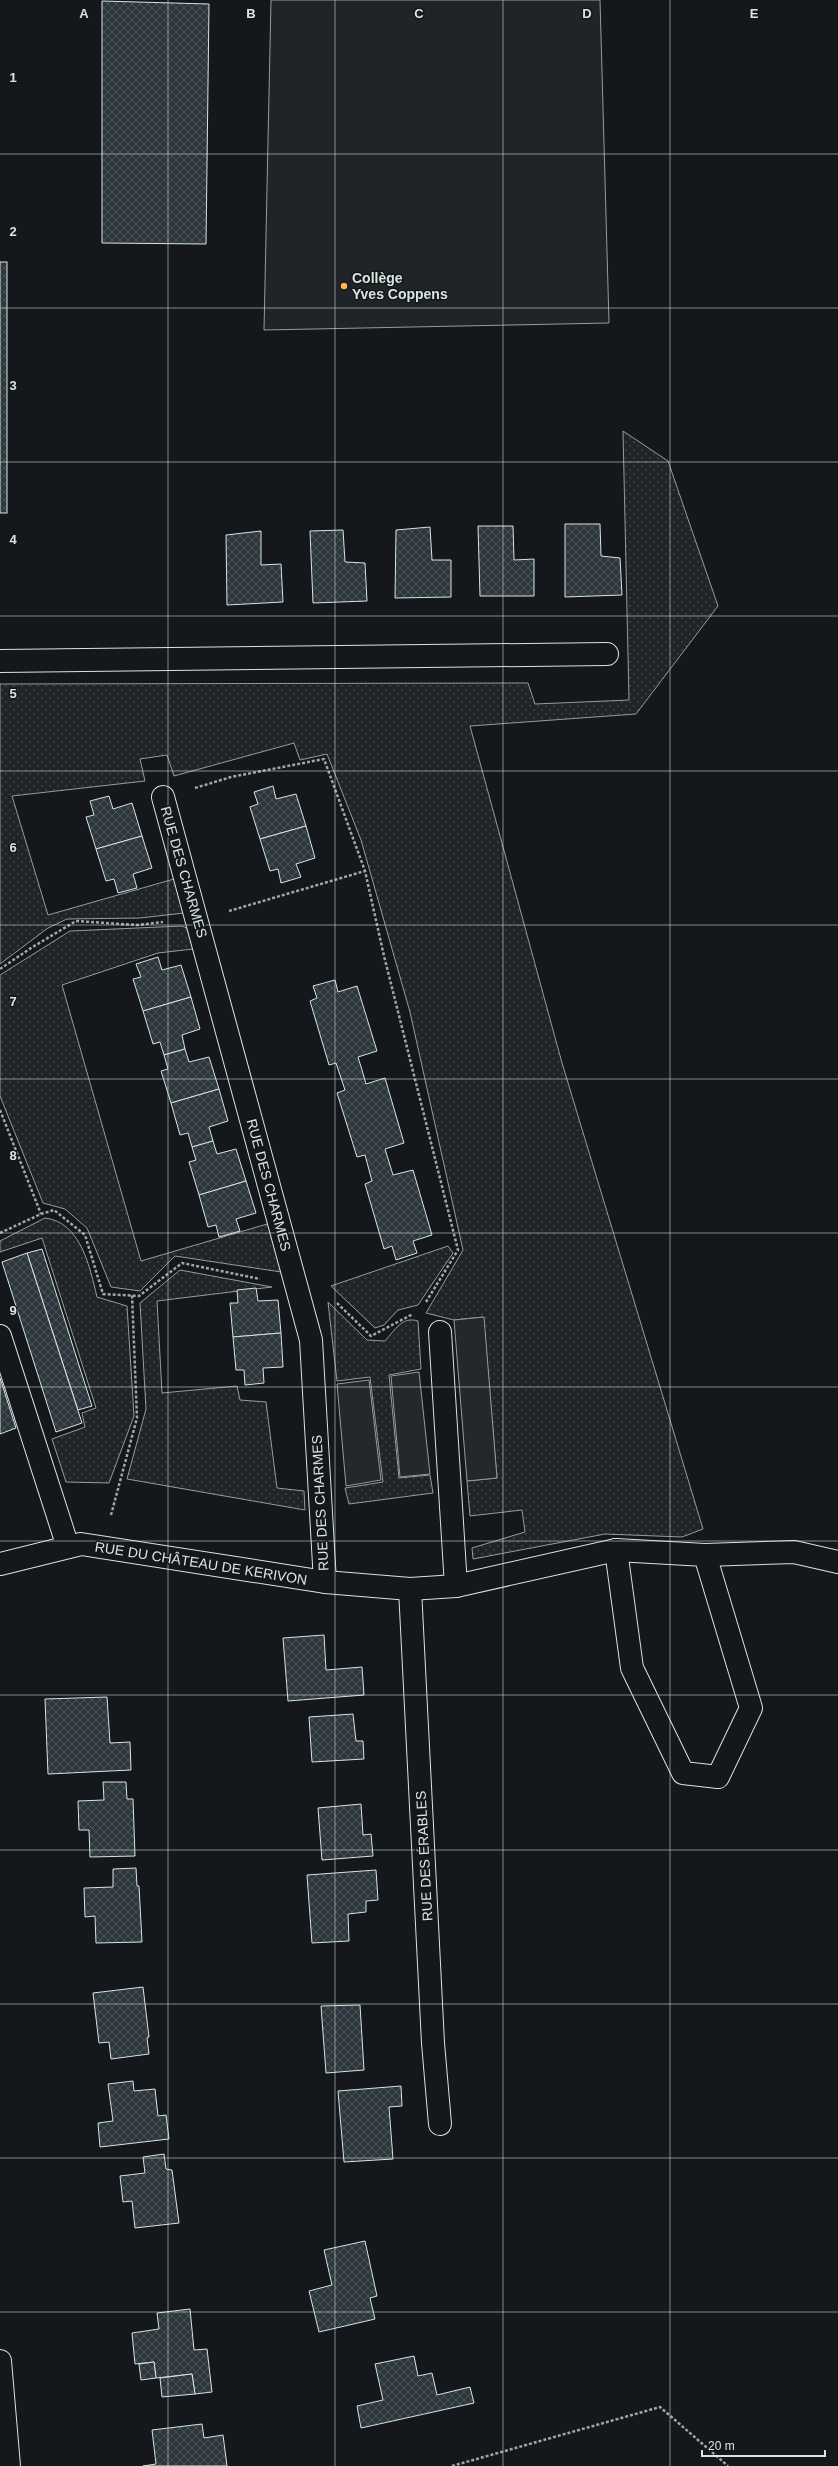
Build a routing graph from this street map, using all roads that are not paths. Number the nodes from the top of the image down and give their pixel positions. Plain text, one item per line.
1 (607, 654) dead end
2 (0, 661) edge
3 (163, 797) road end
4 (440, 1332) dead end
5 (0, 1336) edge
6 (68, 1547) junction
7 (616, 1550) junction
8 (705, 1555) junction
9 (838, 1562) edge
10 (0, 1564) edge
11 (325, 1582) junction
12 (456, 1586) junction
13 (410, 1589) junction
14 (440, 2124) dead end
15 (0, 2362) edge
16 (9, 2466) edge

1 - 2 street
3 - 11 street, RUE DES CHARMES
4 - 12 street
5 - 6 street
6 - 10 street, RUE DU CHÂTEAU DE KERIVON
6 - 11 street, RUE DU CHÂTEAU DE KERIVON
7 - 8 street, RUE DU CHÂTEAU DE KERIVON
7 - 8 street
7 - 12 street, RUE DU CHÂTEAU DE KERIVON
8 - 9 street, RUE DU CHÂTEAU DE KERIVON
11 - 13 street, RUE DU CHÂTEAU DE KERIVON
12 - 13 street, RUE DU CHÂTEAU DE KERIVON
13 - 14 street, RUE DES ÉRABLES
15 - 16 street

